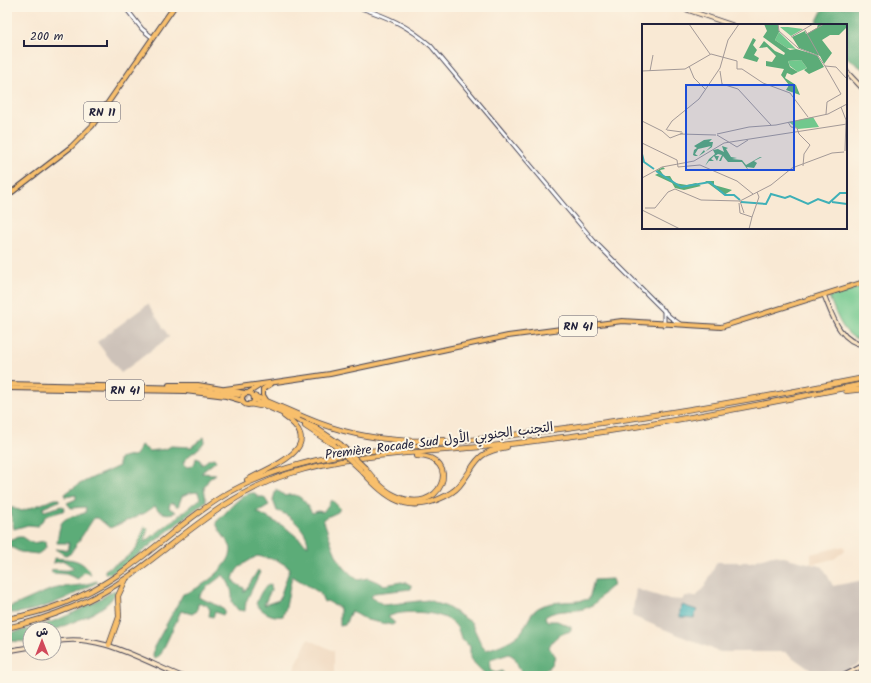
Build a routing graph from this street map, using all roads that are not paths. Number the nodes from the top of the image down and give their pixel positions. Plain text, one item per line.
1 (125, 7) edge
2 (174, 7) edge
3 (358, 7) edge
4 (680, 7) edge
5 (729, 24) edge
6 (153, 38) junction
7 (847, 72) edge
8 (864, 90) edge
9 (7, 196) edge
10 (864, 282) edge
11 (824, 295) junction
12 (664, 310) junction
13 (664, 325) junction
14 (684, 326) junction
15 (864, 345) edge
16 (864, 378) edge
17 (290, 380) junction
18 (7, 384) edge
19 (262, 384) junction
20 (272, 384) junction
21 (864, 384) edge
22 (152, 387) junction
23 (7, 388) edge
24 (222, 389) junction
25 (864, 389) edge
26 (834, 390) junction
27 (247, 393) junction
28 (239, 395) tunnel mouth
29 (254, 396) junction
30 (266, 400) junction
31 (243, 401) junction
32 (260, 401) tunnel mouth
33 (250, 404) junction
34 (290, 414) junction
35 (284, 416) junction
36 (342, 431) junction
37 (323, 432) junction
38 (533, 432) junction
39 (549, 438) junction
40 (368, 458) junction
41 (362, 468) junction
42 (223, 496) junction
43 (126, 578) junction
44 (111, 587) junction
45 (119, 593) junction
46 (7, 618) edge
47 (7, 628) edge
48 (62, 641) edge
49 (109, 645) junction
50 (22, 648) edge
51 (7, 651) edge
52 (864, 665) edge
53 (181, 676) edge
54 (843, 676) edge

1 - 6 street
2 - 6 main road, RN 11
3 - 12 street
4 - 5 main road
6 - 9 main road, RN 11
7 - 8 main road
10 - 11 main road, RN 41
11 - 14 main road, RN 41
11 - 15 main road
12 - 13 street
12 - 14 street
13 - 14 main road, RN 41
13 - 17 main road, RN 41
16 - 38 highway, Première Rocade Sud التجنب الجنوبي الأول
17 - 19 main road
17 - 20 main road
18 - 22 main road, RN 41
19 - 24 main road, RN 41
19 - 27 main road
20 - 29 main road
20 - 30 main road
21 - 26 highway, Première Rocade Sud التجنب الجنوبي الأول
22 - 24 main road, RN 41
22 - 28 main road
23 - 31 main road, RN 41
24 - 27 main road, RN 41
25 - 26 highway
26 - 39 highway, Première Rocade Sud التجنب الجنوبي الأول
27 - 29 main road
27 - 31 main road
29 - 30 highway
29 - 33 main road
29 - 37 highway
30 - 36 highway
31 - 33 main road
32 - 34 main road
33 - 35 highway
34 - 36 main road
34 - 37 main road
35 - 41 highway, bridge
35 - 42 highway
36 - 38 highway
37 - 41 highway, bridge
38 - 42 highway, Première Rocade Sud التجنب الجنوبي الأول
39 - 40 highway, Première Rocade Sud التجنب الجنوبي الأول
39 - 41 highway
40 - 41 highway
40 - 43 highway, Première Rocade Sud التجنب الجنوبي الأول
42 - 46 highway, Première Rocade Sud التجنب الجنوبي الأول
43 - 44 highway, Première Rocade Sud التجنب الجنوبي الأول
43 - 45 highway
44 - 45 highway
44 - 47 highway, Première Rocade Sud التجنب الجنوبي الأول
45 - 49 highway
48 - 49 main road
49 - 53 main road
50 - 51 main road
52 - 54 main road

